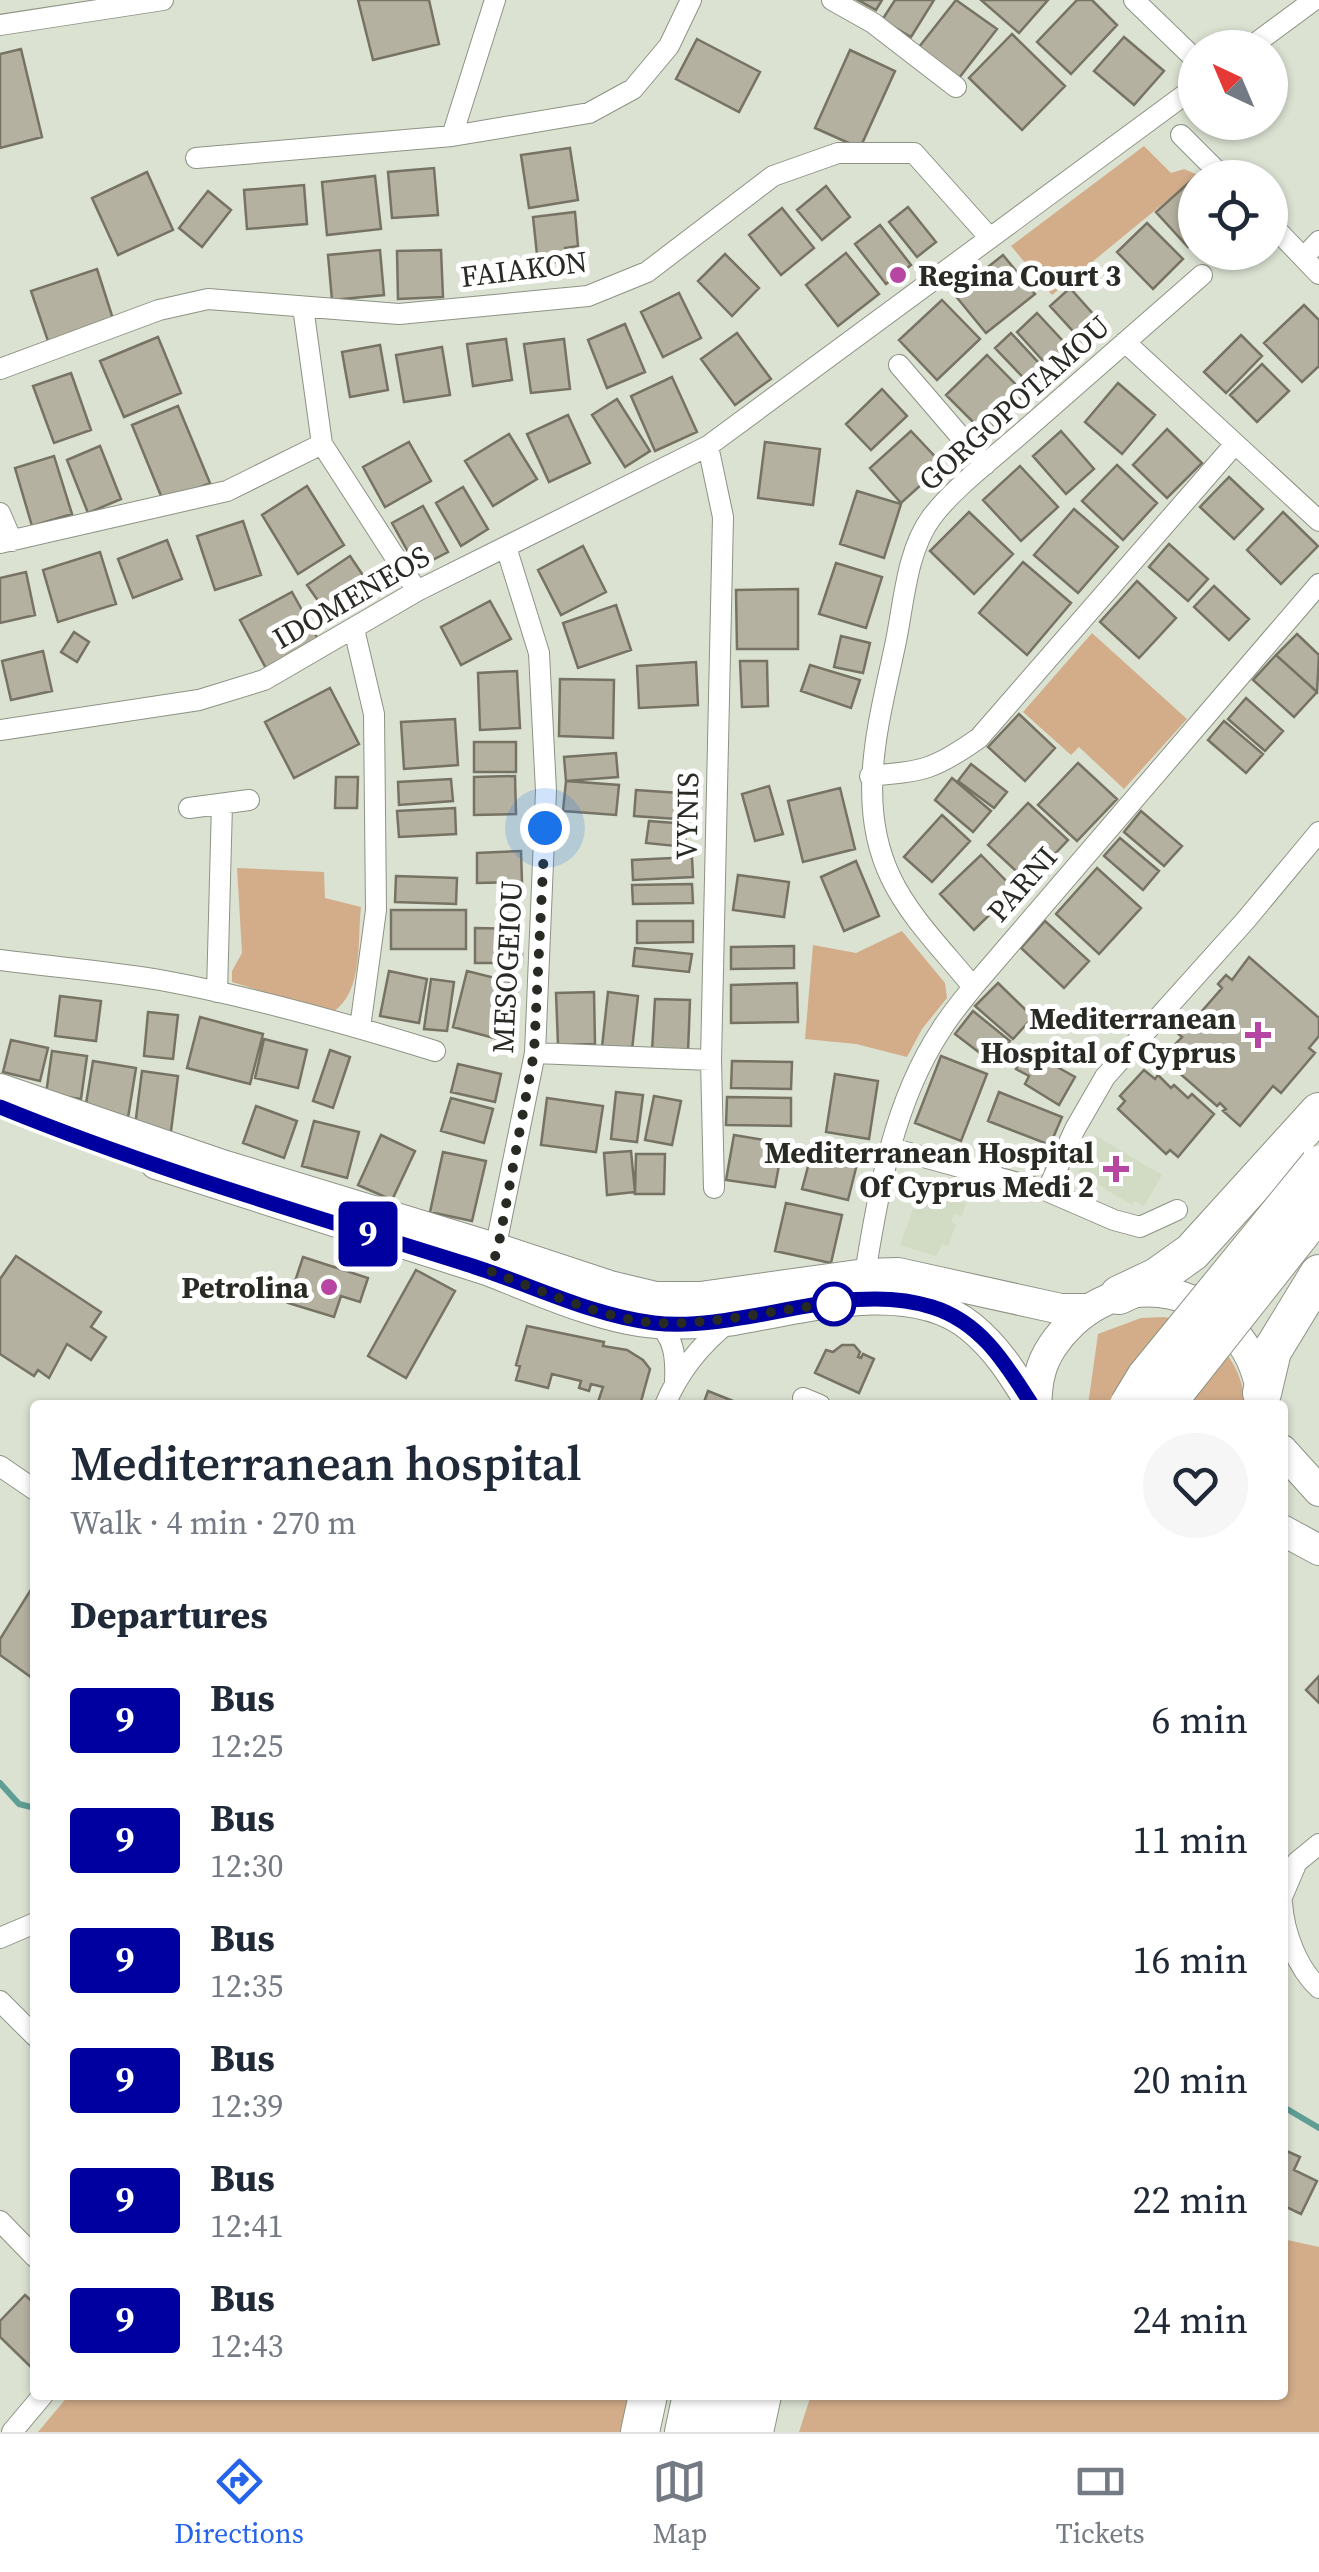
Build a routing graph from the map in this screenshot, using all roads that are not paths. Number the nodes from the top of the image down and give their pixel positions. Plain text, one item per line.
1 (163, 0) edge
2 (495, 0) edge
3 (691, 0) edge
4 (832, 0) edge
5 (1134, 0) edge
6 (1314, 0) edge
7 (0, 25) edge
8 (1273, 30) edge
9 (1178, 43) edge
10 (956, 87) dead end
11 (1178, 100) edge
12 (452, 136) junction
13 (1186, 140) edge
14 (196, 158) dead end
15 (1206, 160) edge
16 (990, 238) junction
17 (1319, 240) edge
18 (1288, 242) edge
19 (1304, 258) junction
20 (1319, 274) edge
21 (1202, 275) dead end
22 (303, 306) junction
23 (1125, 342) junction
24 (899, 365) dead end
25 (0, 369) edge
26 (322, 444) junction
27 (1236, 444) junction
28 (708, 446) junction
29 (985, 465) junction
30 (0, 513) edge
31 (1319, 521) edge
32 (6, 542) edge
33 (506, 547) junction
34 (1319, 584) edge
35 (417, 591) junction
36 (354, 630) junction
37 (0, 730) edge
38 (870, 776) junction
39 (249, 800) dead end
40 (222, 804) junction
41 (189, 808) dead end
42 (1319, 832) edge
43 (0, 960) edge
44 (973, 986) junction
45 (217, 992) junction
46 (360, 1028) junction
47 (435, 1052) dead end
48 (534, 1053) junction
49 (711, 1060) junction
50 (0, 1089) edge
51 (1319, 1098) edge
52 (0, 1107) edge
53 (1319, 1112) edge
54 (891, 1148) junction
55 (1319, 1165) edge
56 (1268, 1168) junction
57 (714, 1188) dead end
58 (1047, 1191) junction
59 (1177, 1210) dead end
60 (1319, 1210) edge
61 (494, 1260) junction
62 (865, 1274) junction
63 (1319, 1274) edge
64 (1103, 1302) junction
65 (730, 1320) junction
66 (655, 1323) junction
67 (675, 1381) junction
68 (1262, 1399) edge
69 (667, 1400) edge
70 (1031, 1400) edge
71 (1035, 1400) edge
72 (1132, 1400) edge
73 (1168, 1400) edge
74 (1288, 1457) edge
75 (0, 1466) edge
76 (30, 1487) edge
77 (1319, 1491) edge
78 (1288, 1533) edge
79 (1319, 1550) edge
80 (1319, 1844) edge
81 (1288, 1885) edge
82 (30, 1926) edge
83 (1288, 1935) edge
84 (0, 1938) edge
85 (1319, 1988) edge
86 (0, 2001) edge
87 (30, 2031) edge
88 (0, 2220) edge
89 (30, 2252) edge
90 (39, 2400) edge
91 (647, 2400) edge
92 (691, 2400) edge
93 (723, 2400) edge
94 (761, 2400) edge
95 (12, 2432) edge
96 (640, 2432) edge
97 (684, 2432) edge
98 (716, 2432) edge
99 (754, 2432) edge

1 - 7 street
2 - 12 street
3 - 12 street
4 - 10 street
5 - 9 street
6 - 8 street
11 - 16 street, IDOMENEOS
12 - 14 street
13 - 15 street
16 - 22 street, FAIAKON
16 - 28 street, IDOMENEOS
17 - 19 street
18 - 19 street
19 - 20 street
21 - 23 street, GORGOPOTAMOU
22 - 25 street, FAIAKON
22 - 26 street
23 - 27 street
23 - 29 street, GORGOPOTAMOU
24 - 29 street
26 - 32 street
26 - 35 street
27 - 31 street
27 - 38 street
28 - 33 street, IDOMENEOS
28 - 49 street, VYNIS
29 - 38 street, GORGOPOTAMOU
30 - 32 street
33 - 35 street, IDOMENEOS
33 - 48 street, MESOGEIOU
34 - 44 street, PARNI
35 - 36 street, IDOMENEOS
36 - 37 street, IDOMENEOS
36 - 46 street
38 - 44 street, GORGOPOTAMOU
39 - 40 street
40 - 41 street
40 - 45 street
42 - 58 street
43 - 45 street
44 - 54 street, PARNI
45 - 46 street
46 - 47 street
48 - 49 street
48 - 61 street, MESOGEIOU
49 - 57 street, VYNIS
50 - 61 main road
51 - 56 street
52 - 61 main road
53 - 56 highway
54 - 58 street
54 - 62 street, PARNI
55 - 72 highway, bridge
56 - 64 highway
58 - 59 street
60 - 73 highway, bridge
61 - 62 main road
61 - 66 main road
62 - 64 main road
63 - 68 highway
64 - 68 main road
64 - 71 main road
65 - 66 main road
65 - 67 street
65 - 70 main road
66 - 67 street
67 - 69 street
74 - 77 main road
75 - 76 street
78 - 79 main road
80 - 81 street
82 - 84 street
83 - 85 street
86 - 87 street
88 - 89 street
90 - 95 street
91 - 96 highway
92 - 97 highway
93 - 98 highway
94 - 99 highway

